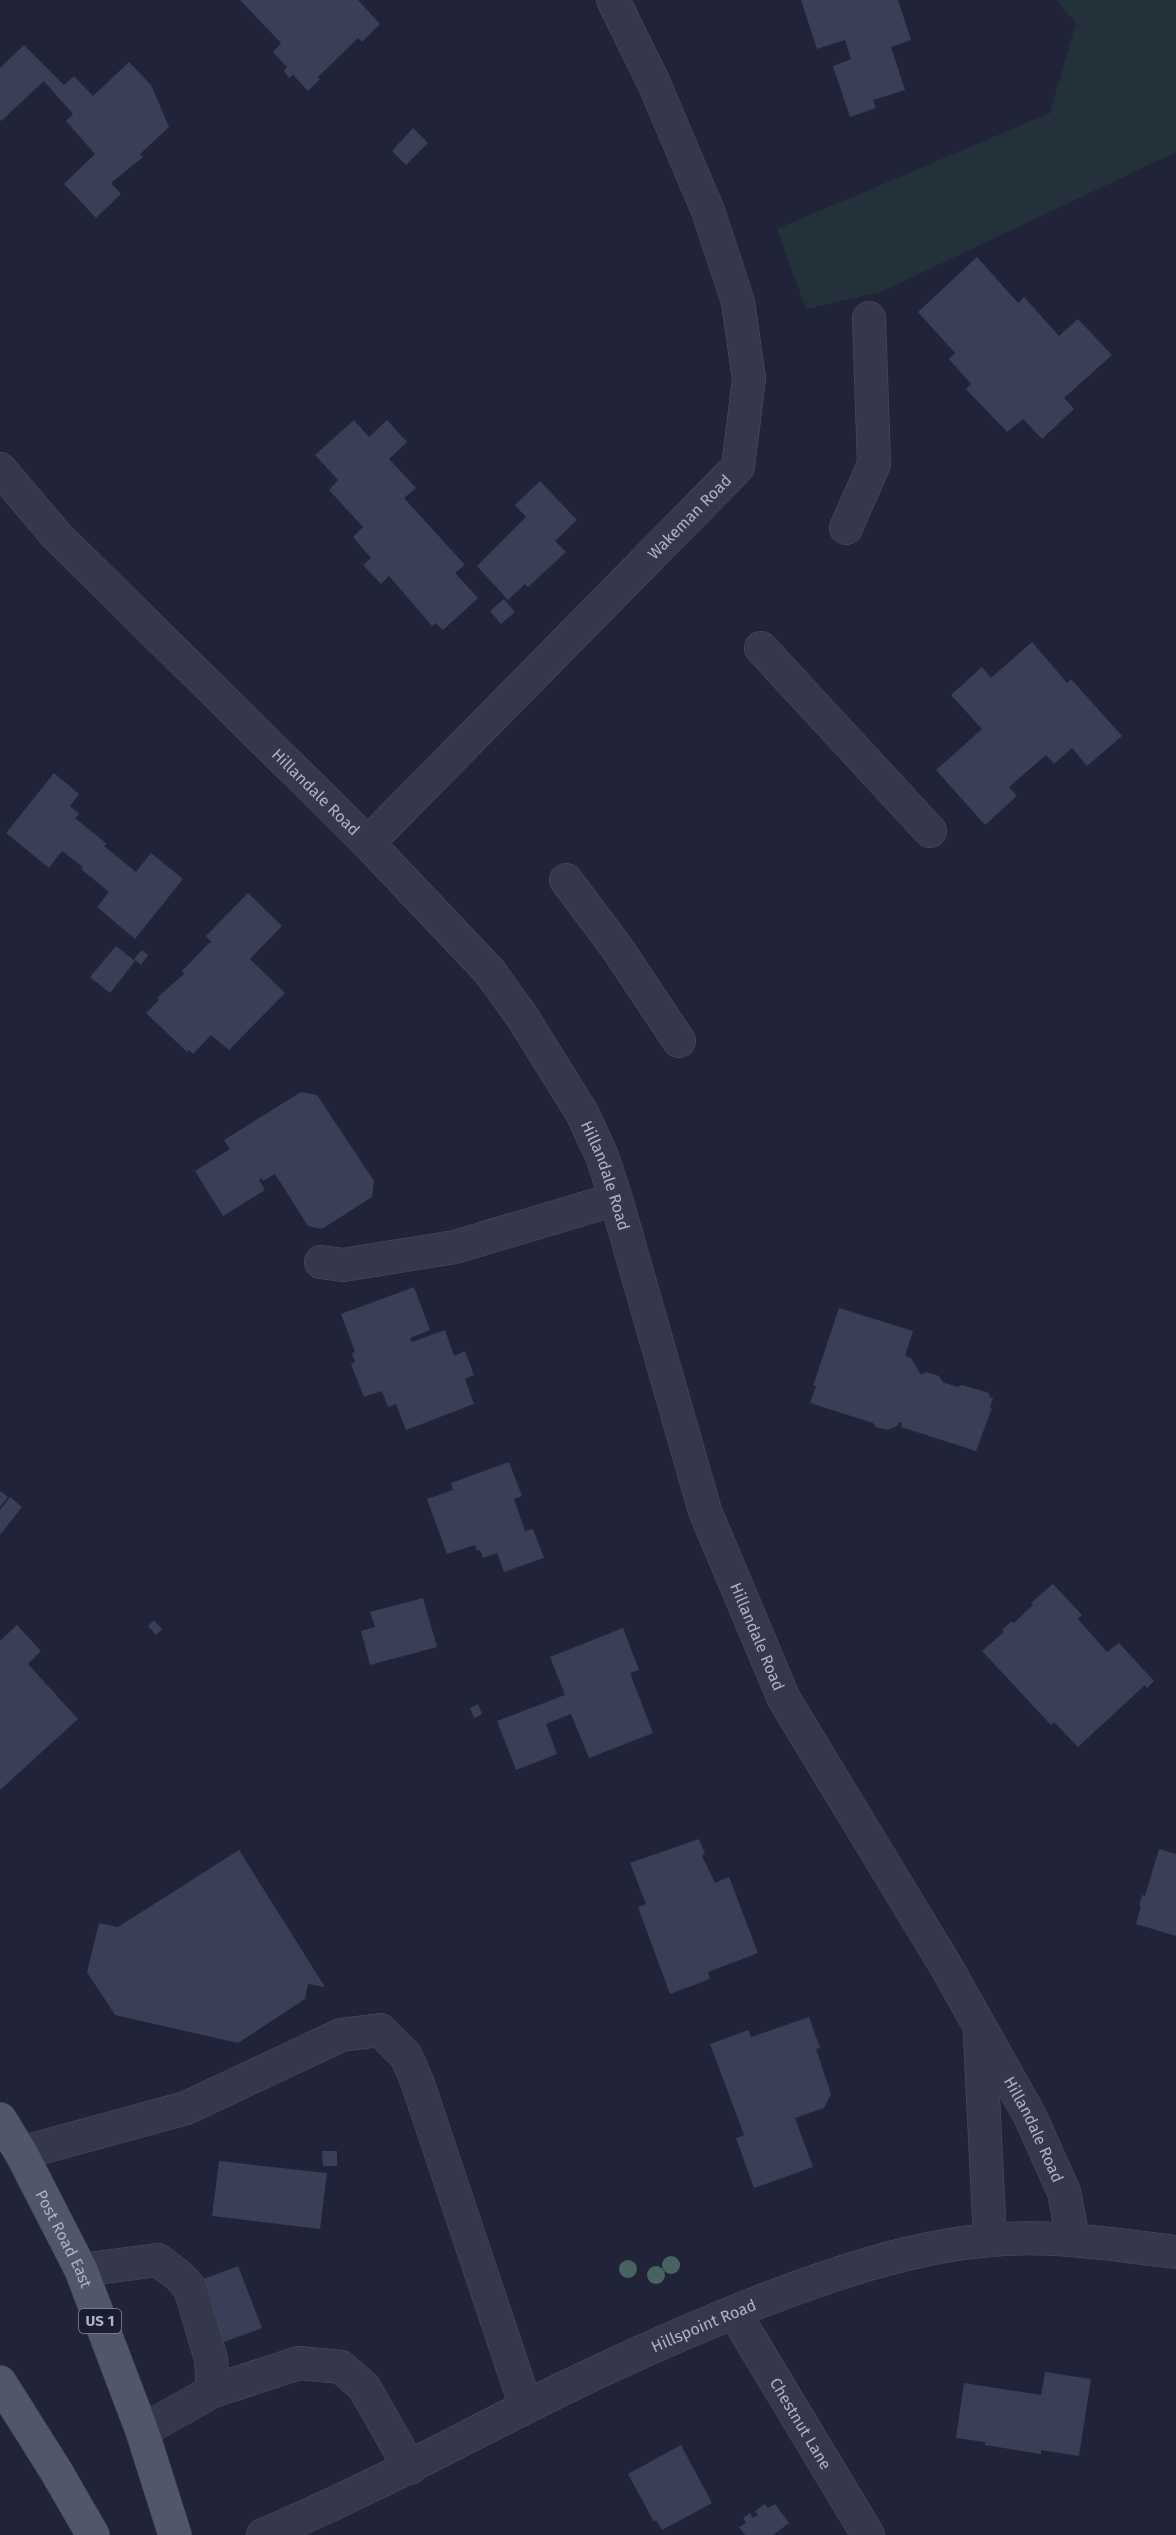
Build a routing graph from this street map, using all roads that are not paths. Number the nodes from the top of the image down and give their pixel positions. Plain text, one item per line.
1 (612, 0) edge
2 (869, 318) dead end
3 (0, 469) edge
4 (846, 528) dead end
5 (761, 648) dead end
6 (930, 831) dead end
7 (368, 843) junction
8 (566, 880) dead end
9 (680, 1041) dead end
10 (616, 1199) junction
11 (321, 1262) dead end
12 (980, 2028) junction
13 (0, 2119) edge
14 (21, 2153) junction
15 (1073, 2239) junction
16 (990, 2240) junction
17 (1176, 2252) edge
18 (81, 2270) junction
19 (734, 2312) junction
20 (0, 2382) edge
21 (213, 2391) junction
22 (526, 2407) junction
23 (142, 2431) junction
24 (410, 2468) junction
25 (93, 2535) edge
26 (175, 2535) edge
27 (262, 2535) edge
28 (868, 2535) edge

1 - 7 street, Wakeman Road
2 - 4 street
3 - 7 street, Hillandale Road
5 - 6 street
7 - 10 street, Hillandale Road
8 - 9 street
10 - 11 street
10 - 12 street, Hillandale Road
12 - 15 street, Hillandale Road
12 - 16 street, Hillandale Road
13 - 14 main road, Post Road East / US 1
14 - 18 main road, Post Road East / US 1
14 - 22 street
15 - 16 street, Hillspoint Road
15 - 17 street, Hillspoint Road
16 - 19 street, Hillspoint Road
18 - 21 street
18 - 23 main road, Post Road East / US 1
19 - 22 street, Hillspoint Road
19 - 28 street, Chestnut Lane
20 - 25 main road
21 - 23 street
21 - 24 street
22 - 24 street, Hillspoint Road
23 - 26 main road, Post Road East / US 1
24 - 27 street, Hillspoint Road

